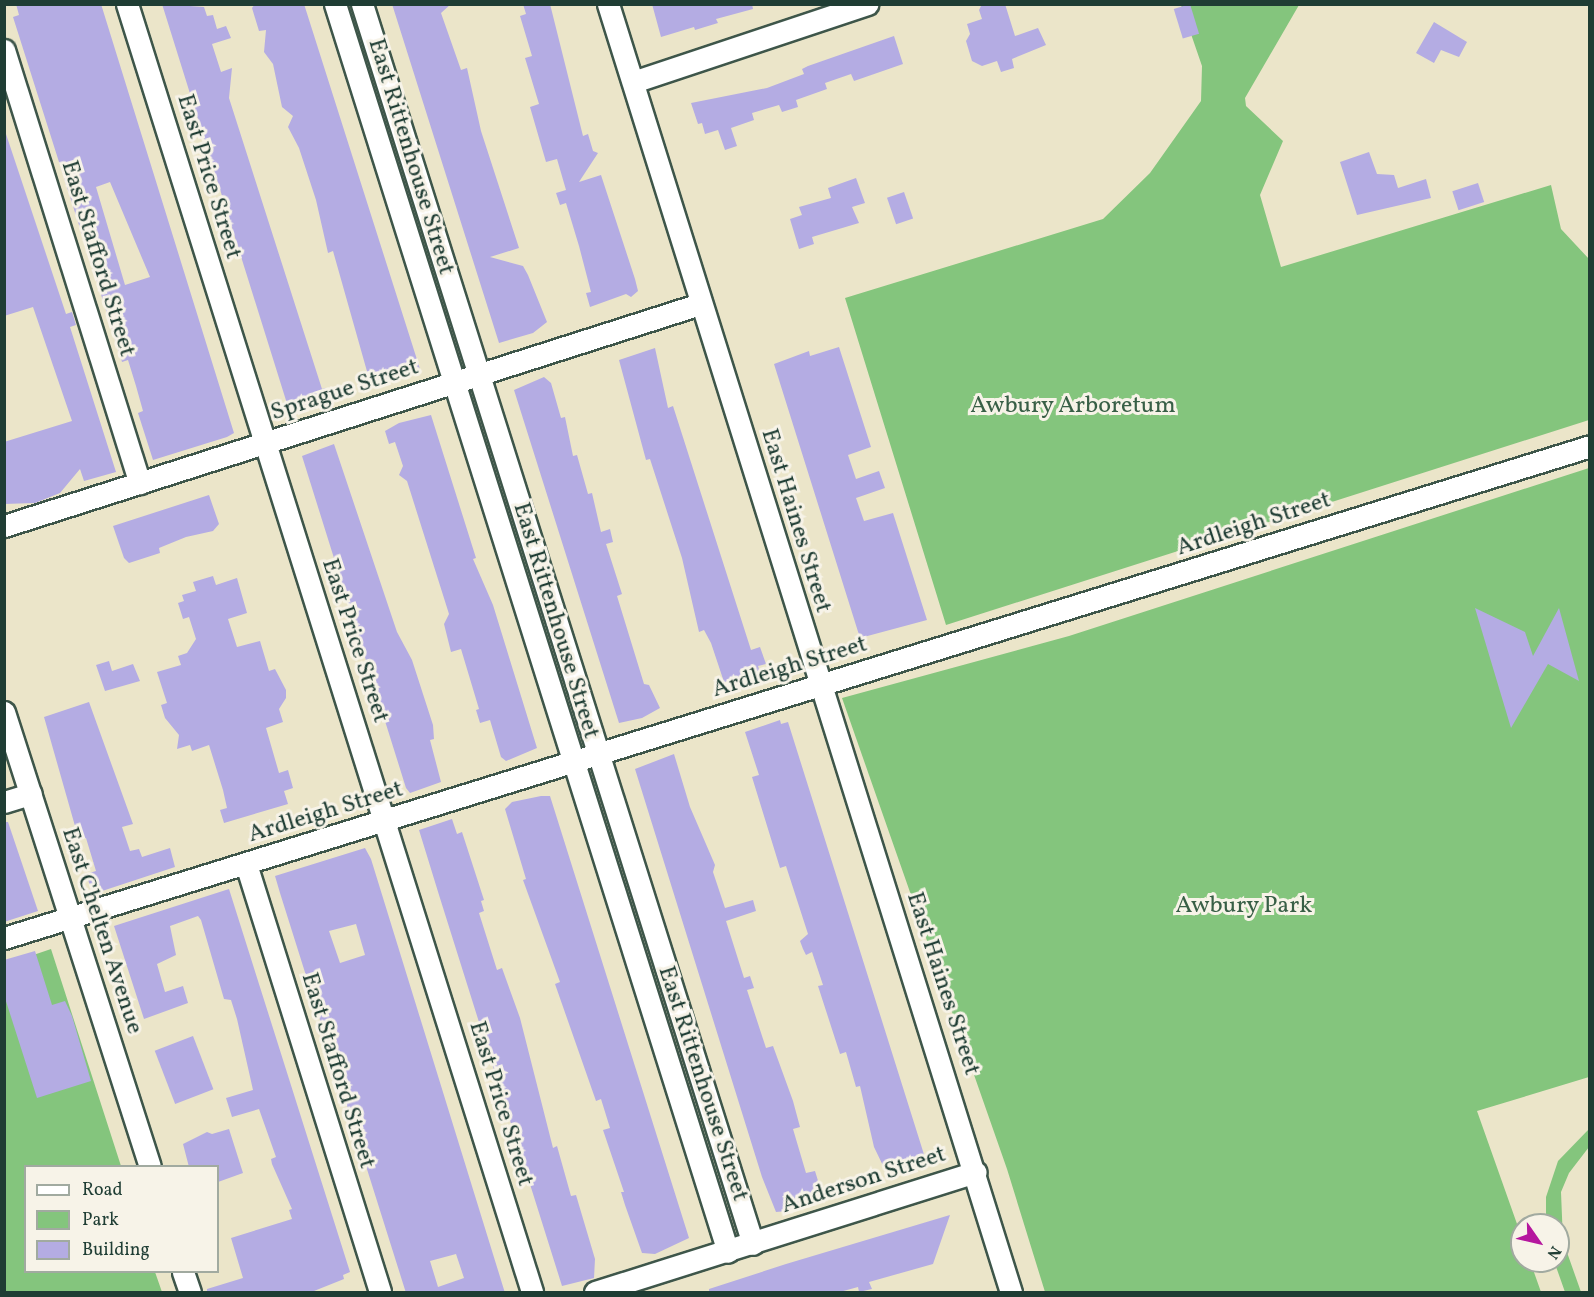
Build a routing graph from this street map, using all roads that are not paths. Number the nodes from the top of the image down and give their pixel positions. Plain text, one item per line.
1 (127, 4) edge
2 (335, 4) edge
3 (362, 4) edge
4 (608, 4) edge
5 (867, 4) edge
6 (4, 50) edge
7 (633, 82) junction
8 (700, 304) junction
9 (478, 376) junction
10 (454, 383) junction
11 (265, 444) junction
12 (1590, 446) edge
13 (140, 483) junction
14 (4, 526) edge
15 (820, 684) junction
16 (4, 712) edge
17 (598, 754) junction
18 (573, 762) junction
19 (31, 794) junction
20 (4, 802) edge
21 (384, 821) junction
22 (246, 864) junction
23 (70, 917) junction
24 (4, 938) edge
25 (149, 1165) edge
26 (976, 1172) junction
27 (753, 1244) junction
28 (728, 1252) junction
29 (183, 1273) edge
30 (190, 1293) edge
31 (380, 1293) edge
32 (532, 1293) edge
33 (595, 1293) edge
34 (1011, 1293) edge

1 - 11 street, East Price Street
2 - 10 street, East Rittenhouse Street
3 - 9 street, East Rittenhouse Street
4 - 7 street, East Haines Street
5 - 7 street
6 - 13 street, East Stafford Street
7 - 8 street, East Haines Street
8 - 9 street, Sprague Street
8 - 15 street, East Haines Street
9 - 10 street, Sprague Street
9 - 17 street, East Rittenhouse Street
10 - 11 street, Sprague Street
10 - 18 street, East Rittenhouse Street
11 - 13 street, Sprague Street
11 - 21 street, East Price Street
12 - 15 street, Ardleigh Street
13 - 14 street, Sprague Street
15 - 17 street, Ardleigh Street
15 - 26 street, East Haines Street
16 - 19 street, East Chelten Avenue
17 - 18 street, Ardleigh Street
17 - 27 street, East Rittenhouse Street
18 - 21 street, Ardleigh Street
18 - 28 street, East Rittenhouse Street
19 - 20 street
19 - 23 street, East Chelten Avenue
21 - 22 street, Ardleigh Street
21 - 32 street, East Price Street
22 - 23 street, Ardleigh Street
22 - 31 street, East Stafford Street
23 - 24 street, Ardleigh Street
23 - 25 street, East Chelten Avenue
26 - 27 street, Anderson Street
26 - 34 street, East Haines Street
27 - 28 street, Anderson Street
28 - 33 street, Anderson Street
29 - 30 street

